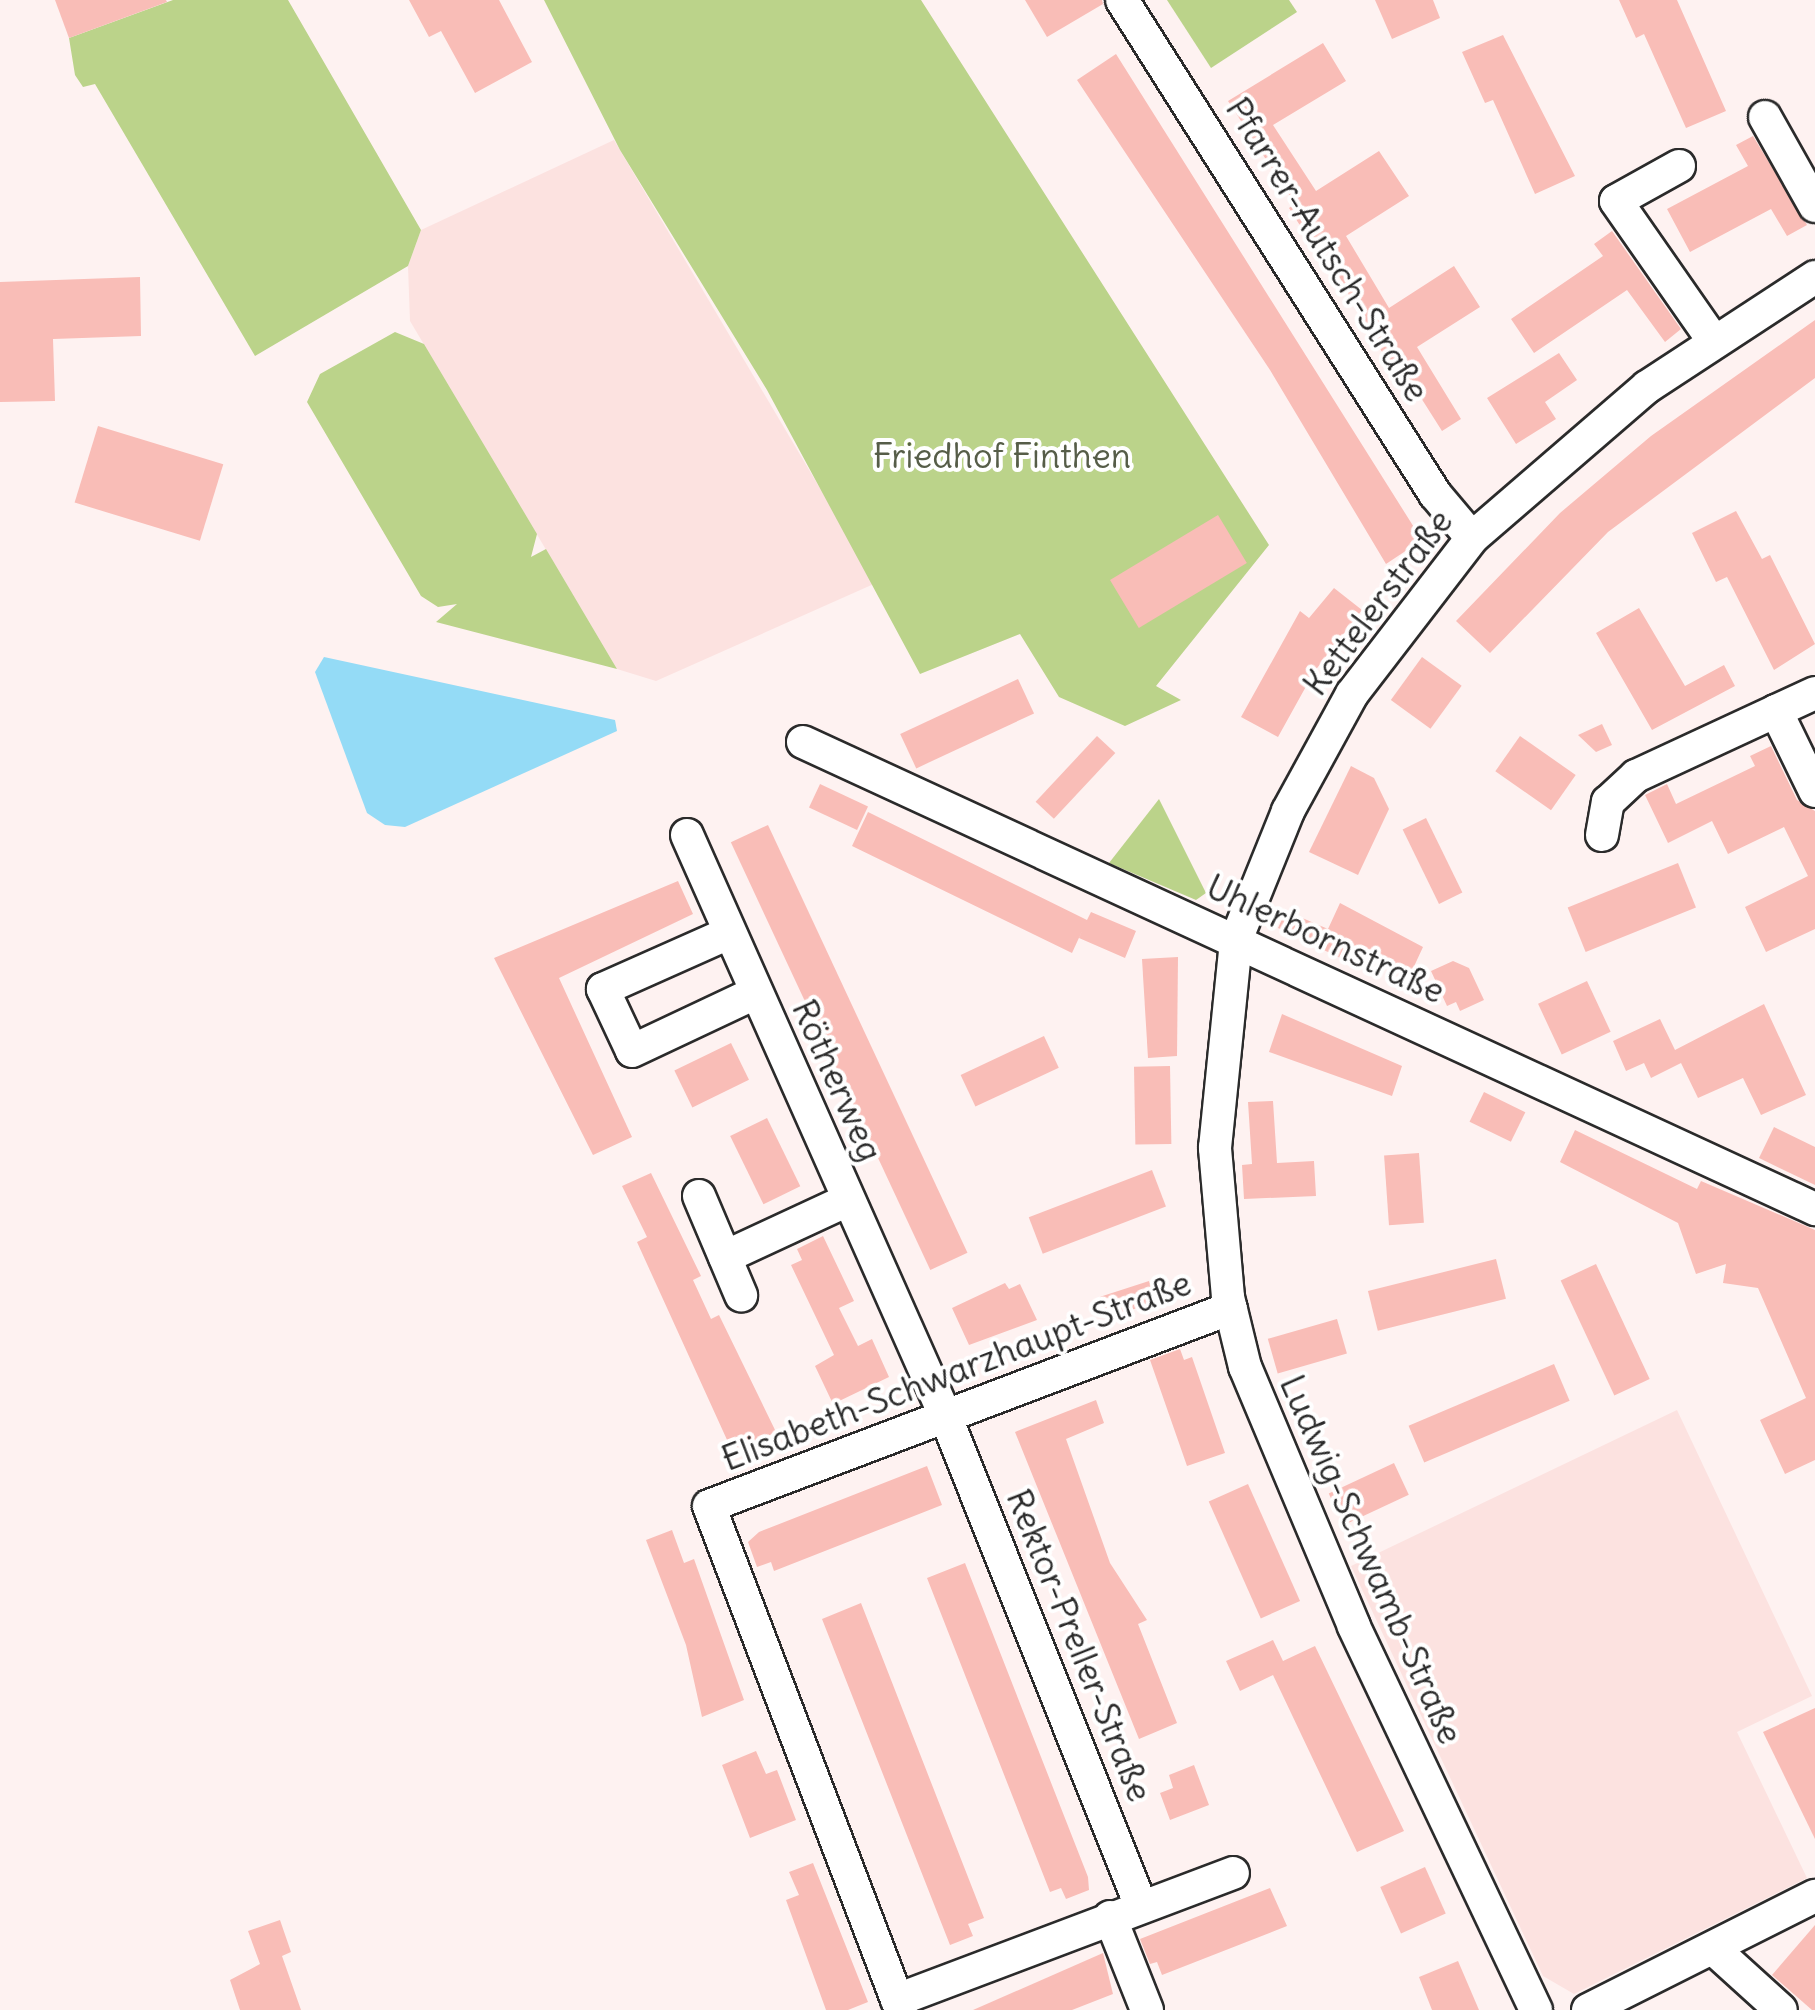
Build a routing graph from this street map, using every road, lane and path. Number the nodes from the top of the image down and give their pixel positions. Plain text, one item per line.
1 (1122, 0) edge
2 (1764, 117) dead end
3 (1680, 166) dead end
4 (1815, 206) edge
5 (1815, 277) edge
6 (1713, 340) junction
7 (1472, 538) junction
8 (1815, 693) edge
9 (1776, 711) junction
10 (804, 742) dead end
11 (1815, 791) edge
12 (687, 835) dead end
13 (1602, 835) dead end
14 (729, 932) junction
15 (1236, 940) junction
16 (755, 993) junction
17 (699, 1196) dead end
18 (848, 1200) junction
19 (1815, 1208) edge
20 (725, 1257) junction
21 (741, 1295) dead end
22 (1230, 1308) junction
23 (945, 1414) junction
24 (1233, 1872) dead end
25 (1815, 1896) edge
26 (1125, 1911) junction
27 (1717, 1952) junction
28 (899, 2005) edge
29 (1148, 2010) edge
30 (1536, 2010) edge
31 (1588, 2010) edge
32 (1781, 2010) edge

1 - 7 street, Pfarrer-Autsch-Straße
2 - 4 street
3 - 6 street
5 - 6 street, Kettelerstraße
6 - 7 street, Kettelerstraße
7 - 15 street, Kettelerstraße
8 - 9 street
9 - 11 street
9 - 13 street
10 - 15 street, Uhlerbornstraße
12 - 14 street, Rötherweg
14 - 16 street, Rötherweg
14 - 16 street, Rötherweg
15 - 19 street, Uhlerbornstraße
15 - 22 street, Ludwig-Schwamb-Straße
16 - 18 street, Rötherweg
17 - 20 street
18 - 20 street, Rötherweg
18 - 23 street, Rötherweg
20 - 21 street
22 - 23 street, Elisabeth-Schwarzhaupt-Straße
22 - 30 street, Ludwig-Schwamb-Straße
23 - 26 street, Rektor-Preller-Straße
23 - 28 street, Elisabeth-Schwarzhaupt-Straße
24 - 26 street
25 - 27 street
26 - 28 street
26 - 29 street, Rektor-Preller-Straße
27 - 31 street
27 - 32 street

